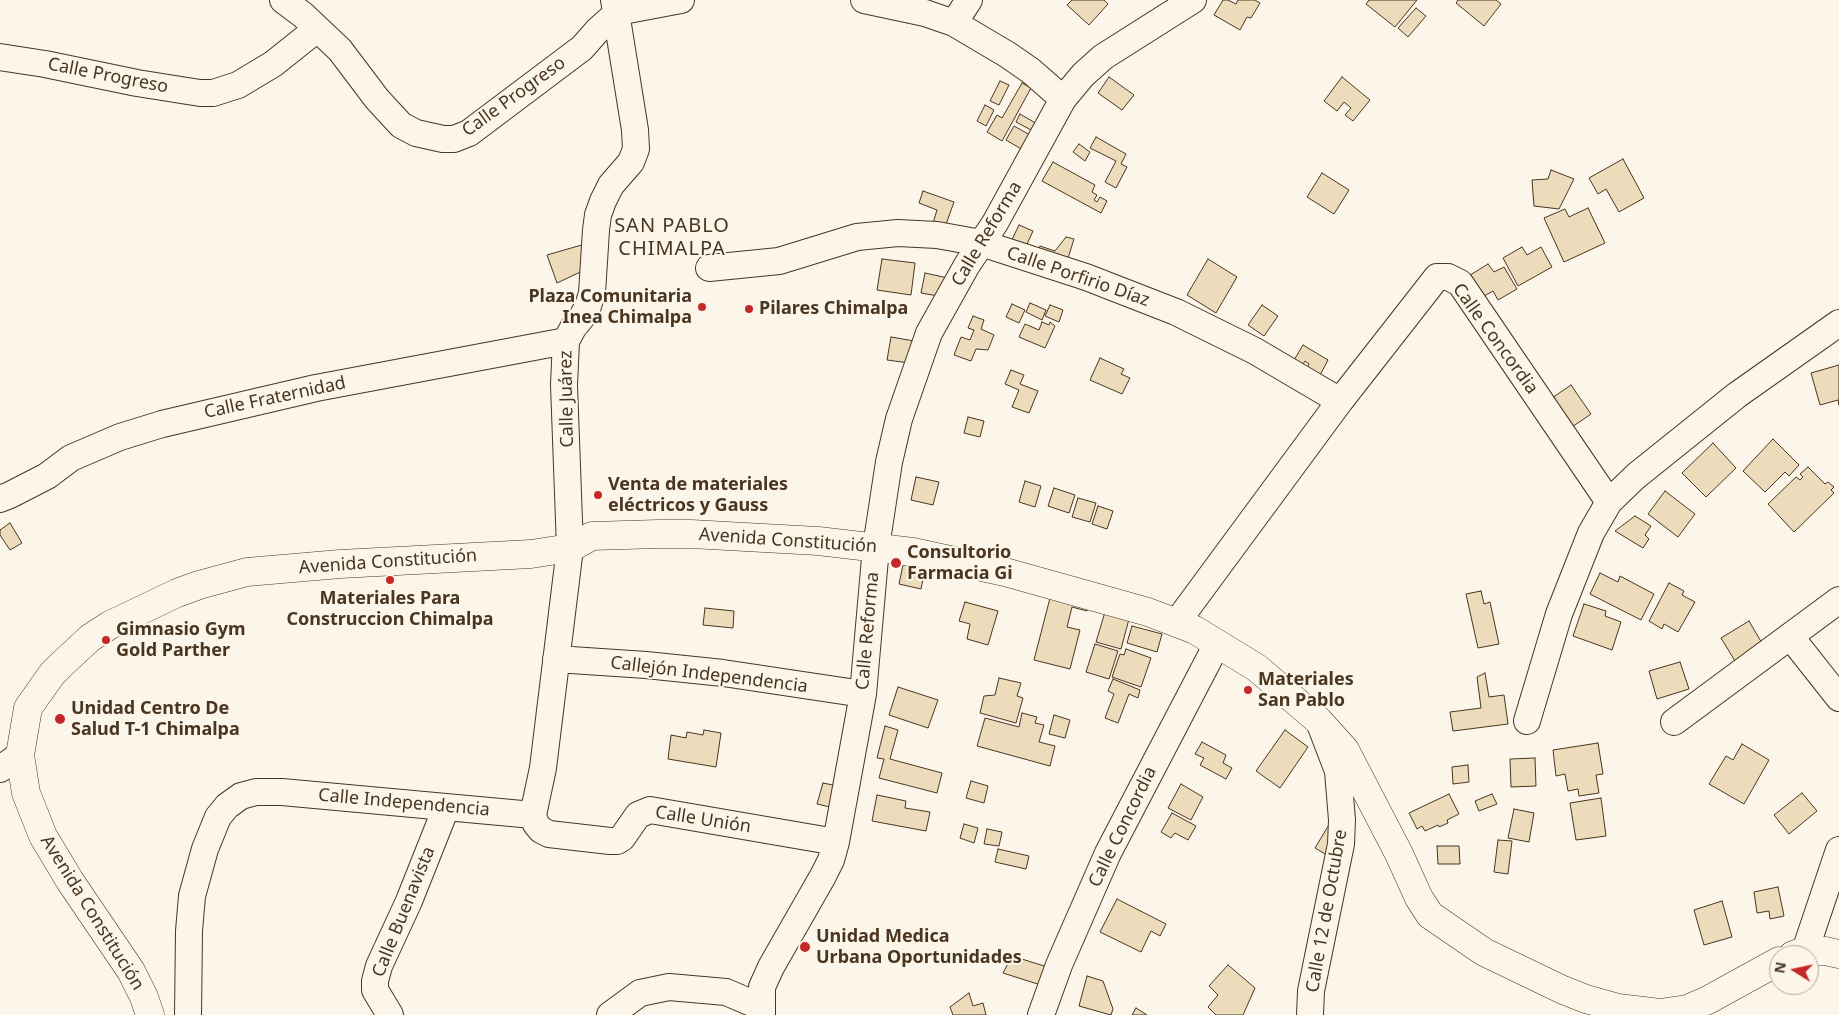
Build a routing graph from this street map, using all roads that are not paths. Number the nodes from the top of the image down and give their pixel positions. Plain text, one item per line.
1 (283, 0) edge
2 (680, 0) edge
3 (864, 0) edge
4 (970, 0) edge
5 (1193, 0) edge
6 (615, 7) edge
7 (954, 23) junction
8 (317, 28) junction
9 (0, 57) edge
10 (1063, 99) junction
11 (981, 243) junction
12 (709, 268) dead end
13 (1838, 331) edge
14 (566, 341) junction
15 (1340, 401) junction
16 (0, 499) edge
17 (1609, 502) junction
18 (876, 547) junction
19 (570, 548) junction
20 (1839, 600) edge
21 (1177, 622) junction
22 (1790, 636) junction
23 (1217, 644) junction
24 (556, 659) junction
25 (863, 694) junction
26 (1839, 698) edge
27 (1319, 721) junction
28 (1527, 721) dead end
29 (1674, 722) dead end
30 (10, 762) edge
31 (446, 808) junction
32 (533, 815) junction
33 (836, 842) junction
34 (1839, 850) edge
35 (1802, 945) edge
36 (1819, 951) edge
37 (1839, 954) edge
38 (1769, 966) edge
39 (1593, 1007) edge
40 (761, 1011) edge
41 (150, 1015) edge
42 (188, 1015) edge
43 (390, 1015) edge
44 (610, 1015) edge
45 (1041, 1015) edge
46 (1310, 1015) edge

1 - 8 street, Calle Progreso
2 - 6 street
3 - 7 street
4 - 7 street
5 - 10 street, Calle Reforma
6 - 8 street, Calle Progreso
6 - 14 street, Calle Juárez
7 - 10 street
8 - 9 street, Calle Progreso
10 - 11 street, Calle Reforma
11 - 12 street, Calle Porfirio Díaz
11 - 15 street, Calle Porfirio Díaz
11 - 18 street, Calle Reforma
13 - 17 street
14 - 16 street, Calle Fraternidad
14 - 19 street, Calle Juárez
15 - 17 street, Calle Concordia
15 - 21 street, Calle Concordia
17 - 28 street
18 - 19 main road, Avenida Constitución
18 - 21 main road, Avenida Constitución
18 - 25 street, Calle Reforma
19 - 24 street
19 - 30 main road, Avenida Constitución
20 - 22 street
21 - 23 main road, Avenida Constitución
22 - 26 street
22 - 29 street
23 - 27 main road, Avenida Constitución
23 - 45 street, Calle Concordia
24 - 25 street, Callejón Independencia
24 - 32 street
25 - 33 street, Calle Reforma
27 - 39 main road, Avenida Constitución
27 - 46 street, Calle 12 de Octubre
30 - 41 main road, Avenida Constitución
31 - 32 street, Calle Independencia
31 - 42 street, Calle Independencia
31 - 43 street, Calle Buenavista
32 - 33 street, Calle Unión
33 - 40 street, Calle Reforma
34 - 35 street
36 - 37 main road
38 - 39 main road, Avenida Constitución
40 - 44 street, Calle Reforma

